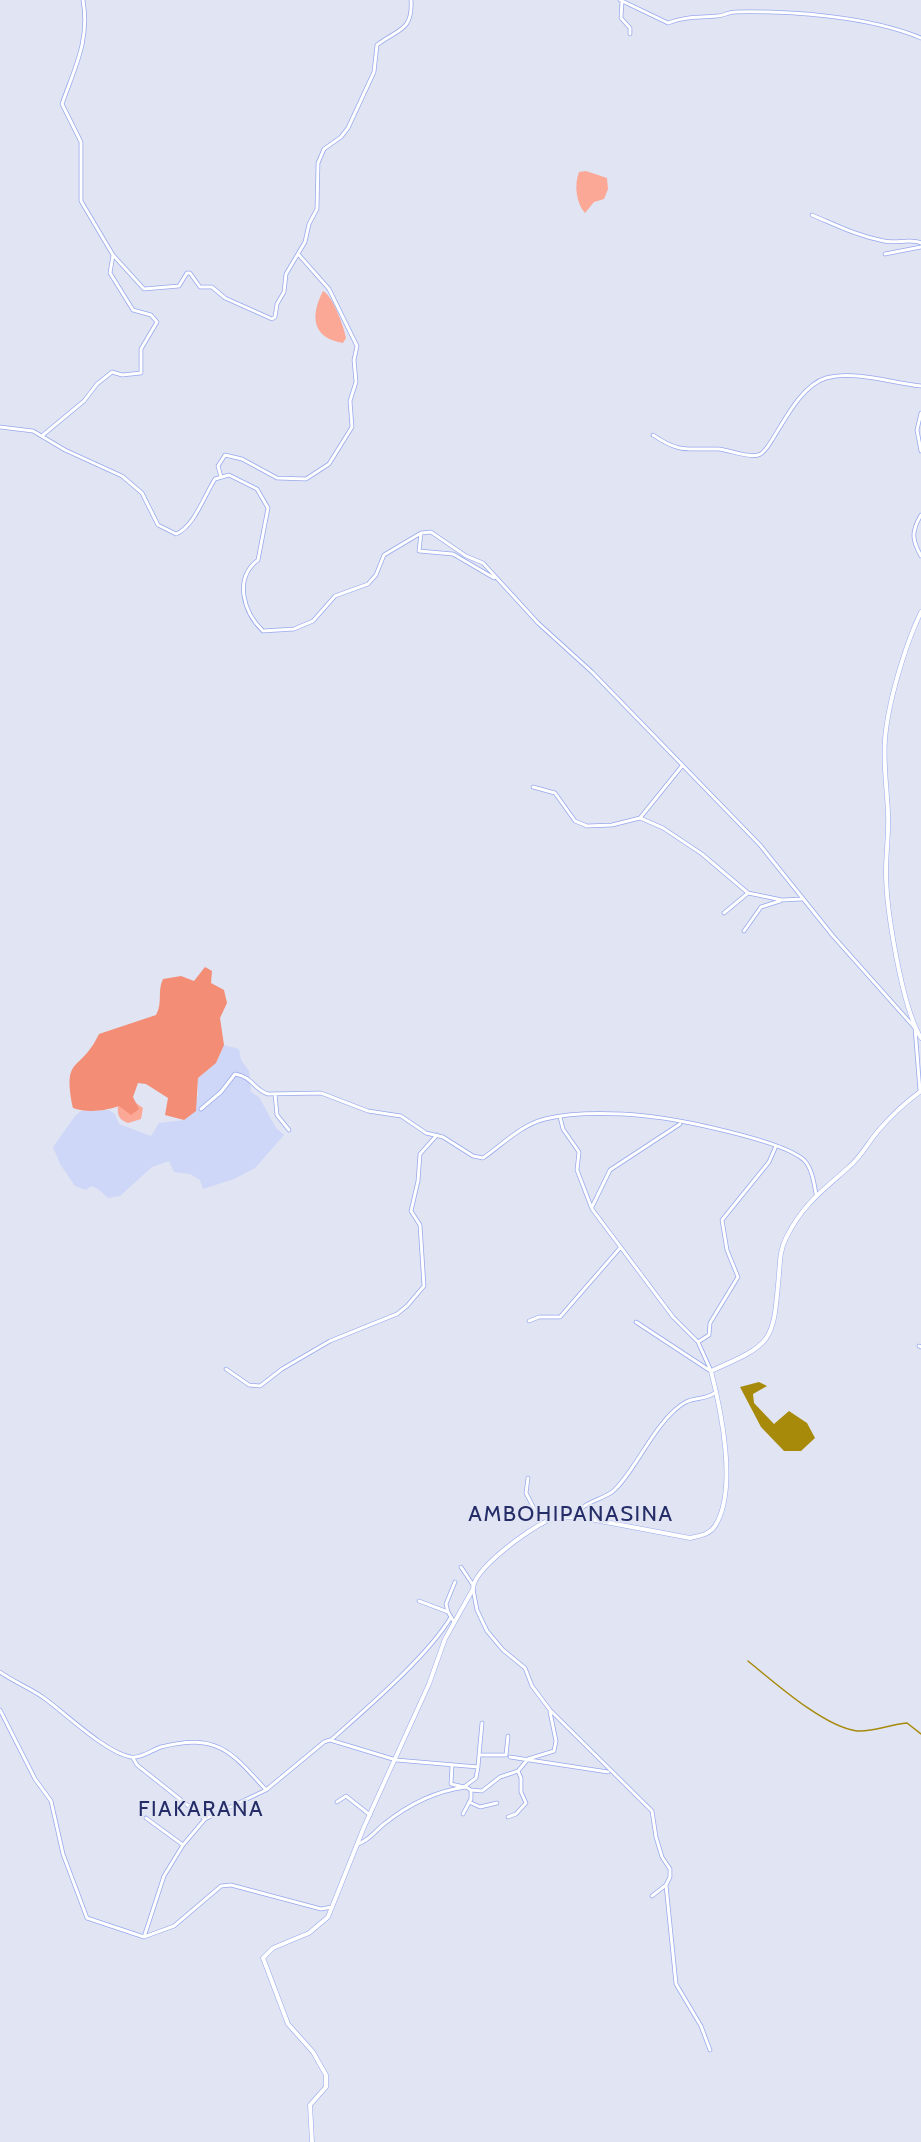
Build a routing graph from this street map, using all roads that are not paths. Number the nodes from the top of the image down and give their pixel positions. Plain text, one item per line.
1 (83, 0) edge
2 (411, 0) edge
3 (621, 1) edge
4 (630, 34) dead end
5 (921, 38) edge
6 (812, 215) dead end
7 (921, 245) edge
8 (885, 254) dead end
9 (113, 255) junction
10 (299, 255) junction
11 (921, 386) edge
12 (921, 413) edge
13 (0, 427) edge
14 (43, 435) junction
15 (653, 435) dead end
16 (921, 452) edge
17 (221, 477) junction
18 (921, 515) edge
19 (421, 533) junction
20 (921, 556) edge
21 (499, 582) junction
22 (921, 612) edge
23 (682, 765) junction
24 (533, 787) dead end
25 (640, 818) junction
26 (748, 893) junction
27 (802, 899) junction
28 (782, 900) junction
29 (724, 913) dead end
30 (744, 931) dead end
31 (915, 1028) junction
32 (921, 1038) edge
33 (921, 1091) edge
34 (275, 1094) junction
35 (201, 1109) dead end
36 (560, 1117) junction
37 (682, 1123) junction
38 (289, 1130) dead end
39 (437, 1135) junction
40 (776, 1146) junction
41 (816, 1194) junction
42 (592, 1209) junction
43 (620, 1248) junction
44 (529, 1321) dead end
45 (636, 1322) dead end
46 (698, 1342) junction
47 (226, 1369) dead end
48 (711, 1371) junction
49 (716, 1392) junction
50 (528, 1478) dead end
51 (575, 1517) junction
52 (542, 1524) junction
53 (461, 1567) dead end
54 (455, 1582) dead end
55 (473, 1587) junction
56 (419, 1601) dead end
57 (448, 1612) junction
58 (451, 1617) junction
59 (453, 1622) junction
60 (0, 1672) edge
61 (0, 1710) edge
62 (550, 1710) junction
63 (483, 1723) dead end
64 (508, 1736) dead end
65 (330, 1740) junction
66 (479, 1755) junction
67 (510, 1757) dead end
68 (133, 1758) junction
69 (528, 1759) junction
70 (396, 1760) junction
71 (452, 1765) junction
72 (478, 1767) junction
73 (518, 1771) junction
74 (610, 1772) junction
75 (464, 1787) junction
76 (266, 1790) junction
77 (471, 1790) junction
78 (337, 1802) dead end
79 (469, 1802) junction
80 (497, 1803) dead end
81 (463, 1814) dead end
82 (370, 1815) junction
83 (508, 1816) dead end
84 (146, 1818) dead end
85 (205, 1820) junction
86 (358, 1844) junction
87 (183, 1845) junction
88 (666, 1885) junction
89 (651, 1896) dead end
90 (334, 1906) junction
91 (144, 1937) junction
92 (710, 2050) dead end
93 (312, 2142) edge

1 - 9 street
2 - 10 street
3 - 4 street
3 - 5 street
6 - 7 street
7 - 8 street
9 - 10 street
9 - 14 street
10 - 17 street
11 - 15 street
12 - 16 street
13 - 14 street
14 - 17 street
17 - 19 street
18 - 20 street
19 - 21 street
19 - 21 street
21 - 23 street
22 - 31 street
23 - 25 street
23 - 27 street
24 - 25 street
25 - 26 street
26 - 28 street
26 - 29 street
27 - 28 street
27 - 31 street
28 - 30 street
31 - 32 street
31 - 33 street
33 - 41 street
34 - 35 street
34 - 38 street
34 - 39 street
36 - 37 street
36 - 39 street
36 - 42 street
37 - 40 street
37 - 42 street
39 - 47 street
40 - 41 street
40 - 46 street
41 - 48 street
42 - 43 street
43 - 44 street
43 - 46 street
45 - 48 street
46 - 48 street
48 - 49 street
49 - 51 street
49 - 51 street
50 - 52 street
51 - 52 street
52 - 55 street
53 - 55 street
54 - 57 street
55 - 59 street
55 - 62 street
56 - 57 street
57 - 58 street
58 - 59 street
58 - 65 street
59 - 70 street
60 - 68 street
61 - 91 street
62 - 69 street
62 - 74 street
63 - 66 street
64 - 66 street
65 - 70 street
65 - 76 street
66 - 72 street
67 - 69 street
68 - 76 street
68 - 85 street
69 - 73 street
69 - 74 street
70 - 71 street
70 - 82 street
71 - 72 street
71 - 75 street
72 - 75 street
73 - 77 street
73 - 83 street
74 - 88 street
75 - 77 street
75 - 86 street
76 - 85 street
77 - 79 street
78 - 82 street
79 - 80 street
79 - 81 street
82 - 86 street
84 - 87 street
85 - 87 street
86 - 90 street
87 - 91 street
88 - 89 street
88 - 92 street
90 - 91 street
90 - 93 street

